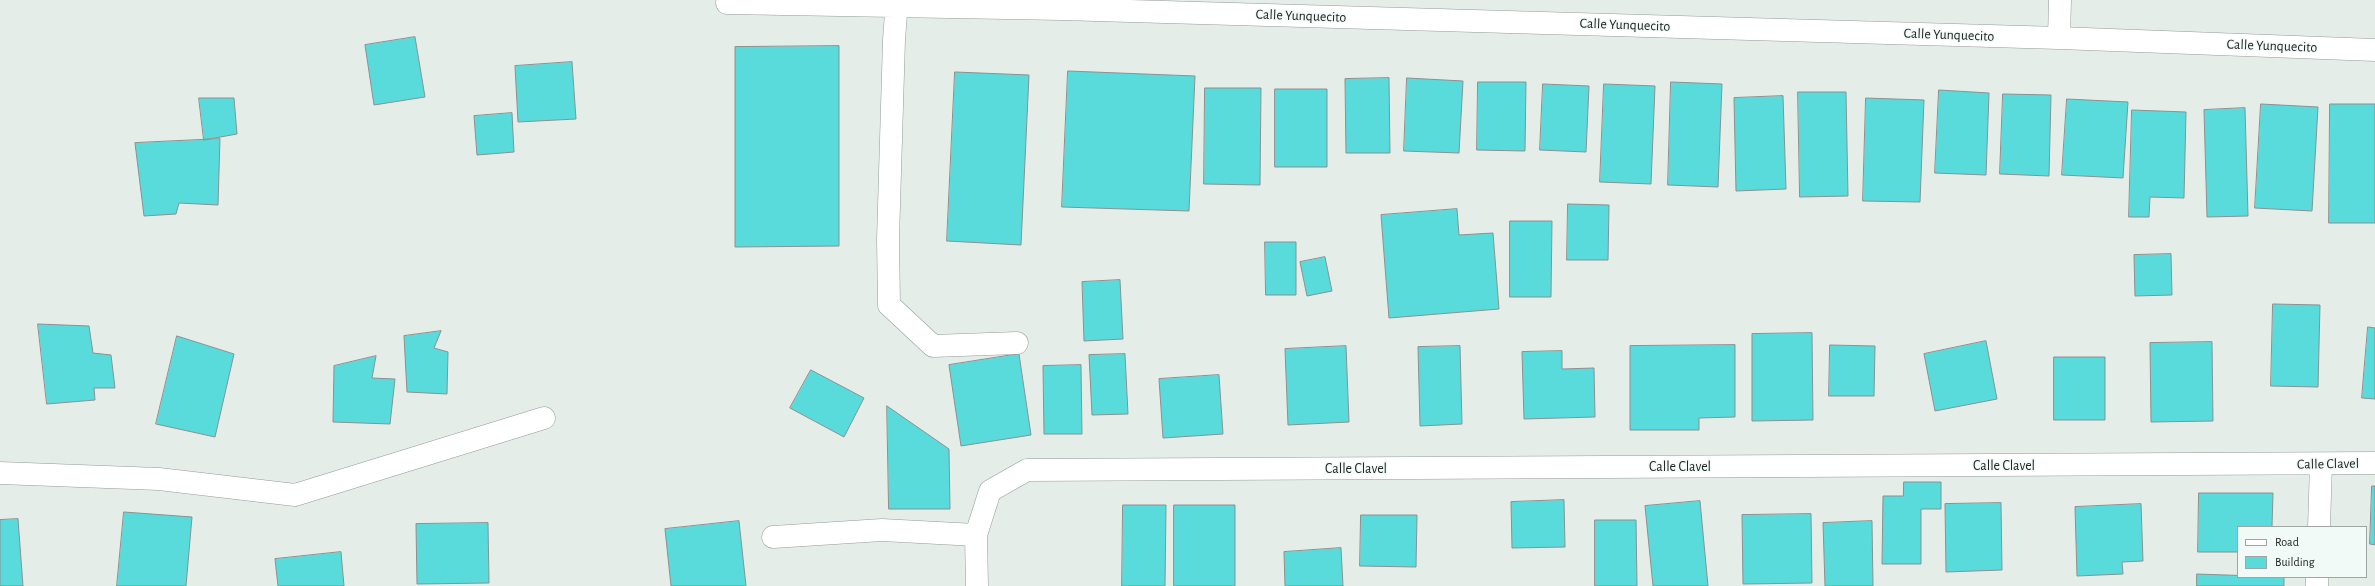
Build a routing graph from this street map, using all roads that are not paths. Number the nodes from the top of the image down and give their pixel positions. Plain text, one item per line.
1 (2060, 0) edge
2 (727, 3) dead end
3 (897, 3) edge
4 (2059, 38) junction
5 (2375, 50) edge
6 (1017, 343) dead end
7 (544, 418) dead end
8 (2375, 463) edge
9 (2321, 464) junction
10 (0, 473) edge
11 (2319, 526) edge
12 (976, 535) junction
13 (773, 537) dead end
14 (977, 586) edge

1 - 4 street
2 - 3 street, Calle Yunquecito
3 - 4 street, Calle Yunquecito
3 - 6 street
4 - 5 street, Calle Yunquecito
7 - 10 street
8 - 9 street, Calle Clavel
9 - 11 street
9 - 12 street, Calle Clavel
12 - 13 street
12 - 14 street

